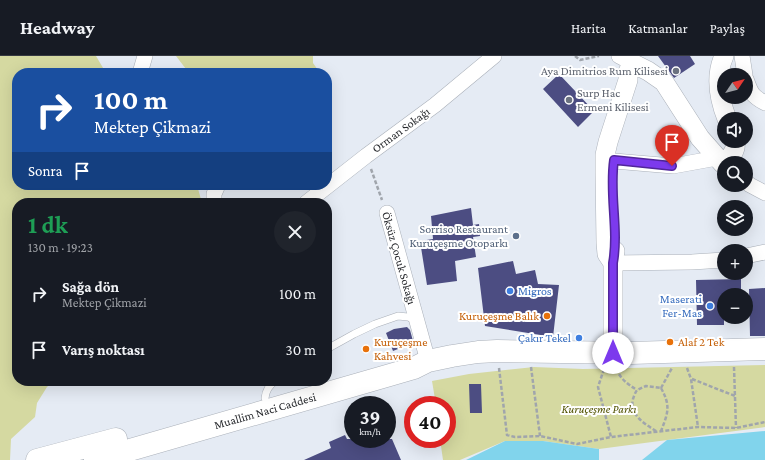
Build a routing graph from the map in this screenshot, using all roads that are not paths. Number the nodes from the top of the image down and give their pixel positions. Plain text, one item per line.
1 (145, 56) edge
2 (494, 56) edge
3 (724, 56) edge
4 (742, 56) edge
5 (633, 63) edge
6 (141, 68) edge
7 (744, 68) edge
8 (753, 95) edge
9 (765, 103) edge
10 (725, 112) edge
11 (735, 148) edge
12 (728, 156) edge
13 (717, 157) edge
14 (717, 162) edge
15 (610, 168) junction
16 (332, 183) edge
17 (753, 186) edge
18 (323, 190) edge
19 (765, 193) edge
20 (312, 198) edge
21 (387, 213) road end
22 (765, 252) edge
23 (753, 255) edge
24 (717, 260) edge
25 (613, 263) junction
26 (417, 320) junction
27 (332, 346) edge
28 (765, 349) edge
29 (613, 353) junction
30 (428, 361) junction
31 (332, 379) edge
32 (332, 385) edge
33 (307, 386) edge
34 (327, 386) edge
35 (269, 396) edge
36 (37, 460) edge
37 (95, 460) edge

1 - 6 street
2 - 16 street, Orman Sokağı
3 - 10 street
4 - 7 street
5 - 13 street
5 - 15 street
8 - 9 street
11 - 12 street
14 - 15 street
15 - 25 street
17 - 19 street
18 - 20 street, Orman Sokağı
21 - 26 street, Öksüz Çocuk Sokağı
22 - 23 street
24 - 25 street
25 - 29 street
26 - 27 lane
26 - 30 street, Öksüz Çocuk Sokağı
28 - 29 main road
29 - 30 main road
30 - 31 main road, Muallim Naci Caddesi
30 - 32 main road, Muallim Naci Caddesi
33 - 35 main road, Muallim Naci Caddesi
34 - 35 main road, Muallim Naci Caddesi
35 - 36 main road, Muallim Naci Caddesi
35 - 37 main road, Muallim Naci Caddesi

